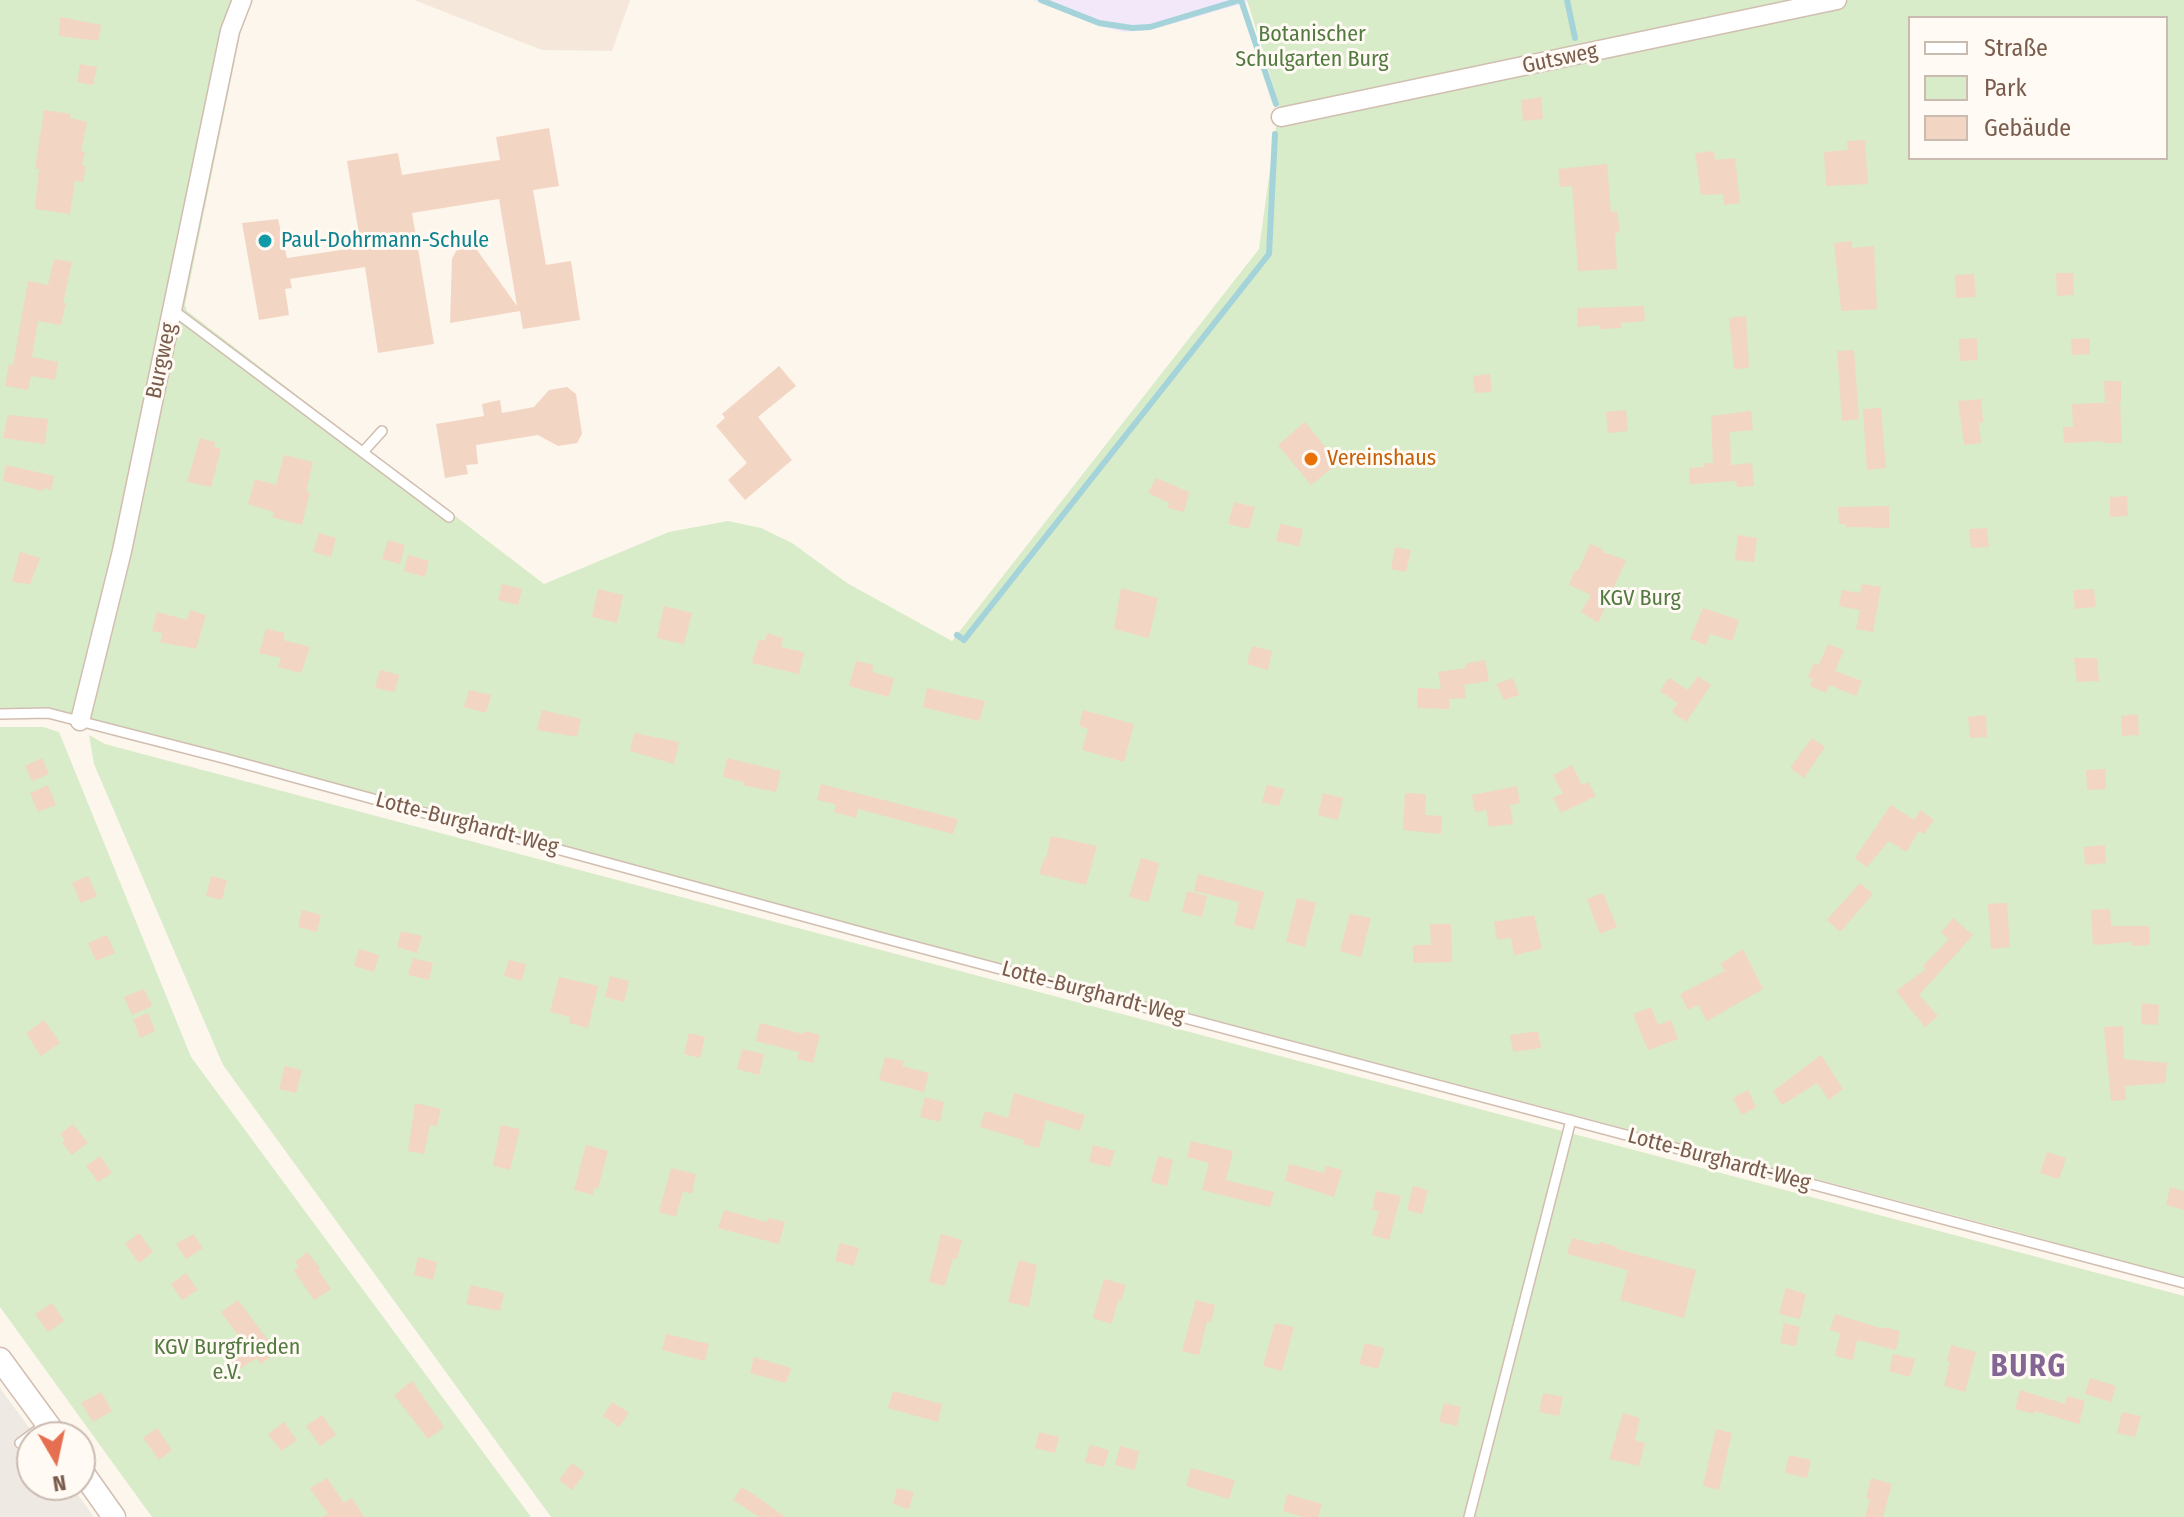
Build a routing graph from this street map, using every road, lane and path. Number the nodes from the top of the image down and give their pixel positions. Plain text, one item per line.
1 (242, 0) edge
2 (1837, 0) edge
3 (1281, 117) dead end
4 (173, 310) junction
5 (382, 431) dead end
6 (363, 452) junction
7 (449, 517) dead end
8 (0, 714) edge
9 (80, 721) junction
10 (1571, 1120) junction
11 (2184, 1283) edge
12 (0, 1359) edge
13 (45, 1421) edge
14 (96, 1492) edge
15 (114, 1517) edge
16 (1469, 1517) edge

1 - 4 street, Burgweg
2 - 3 street, Gutsweg
4 - 6 lane
4 - 9 street, Burgweg
5 - 6 lane
6 - 7 lane
8 - 9 lane, Lotte-Burghardt-Weg
9 - 10 lane, Lotte-Burghardt-Weg
10 - 11 lane, Lotte-Burghardt-Weg
10 - 16 lane
12 - 13 street
14 - 15 street

